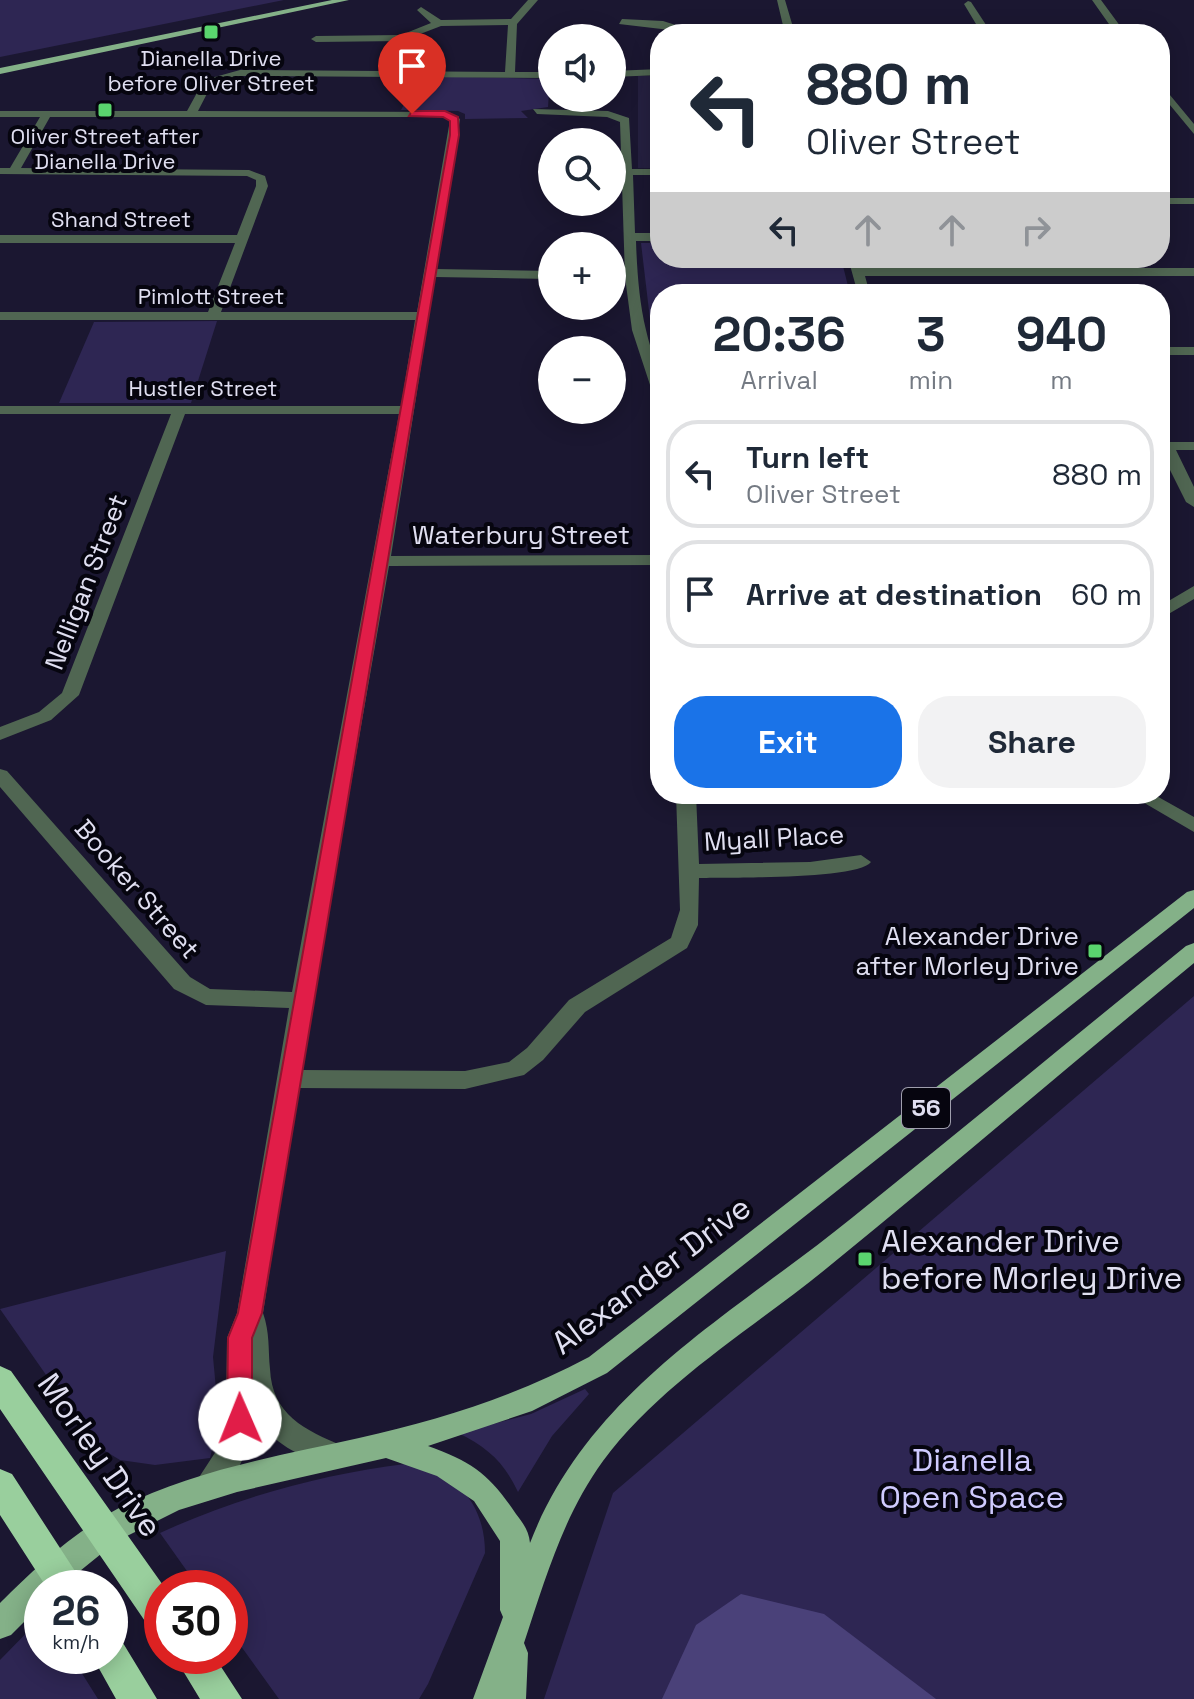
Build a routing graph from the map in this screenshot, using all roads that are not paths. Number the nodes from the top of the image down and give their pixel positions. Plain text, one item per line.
1 (318, 0) edge
2 (345, 0) edge
3 (534, 0) edge
4 (781, 0) edge
5 (1096, 0) edge
6 (968, 4) dead end
7 (421, 10) dead end
8 (512, 22) junction
9 (622, 22) dead end
10 (440, 23) junction
11 (663, 24) edge
12 (787, 24) edge
13 (981, 24) edge
14 (1114, 24) edge
15 (316, 39) dead end
16 (0, 64) edge
17 (0, 71) edge
18 (650, 72) edge
19 (626, 73) edge
20 (510, 74) junction
21 (538, 75) edge
22 (1170, 97) edge
23 (537, 111) dead end
24 (0, 114) edge
25 (47, 114) junction
26 (191, 114) junction
27 (1190, 120) edge
28 (625, 128) edge
29 (1194, 131) edge
30 (0, 171) edge
31 (14, 171) junction
32 (626, 172) joint
33 (650, 172) edge
34 (1170, 201) edge
35 (1194, 201) edge
36 (631, 237) junction
37 (650, 237) edge
38 (0, 239) edge
39 (241, 239) junction
40 (858, 268) edge
41 (859, 272) junction
42 (1194, 272) edge
43 (431, 273) junction
44 (538, 275) edge
45 (626, 277) edge
46 (631, 277) junction
47 (862, 284) edge
48 (0, 316) edge
49 (213, 316) junction
50 (421, 316) junction
51 (1170, 351) edge
52 (1194, 351) edge
53 (650, 364) edge
54 (0, 410) edge
55 (405, 410) junction
56 (179, 411) junction
57 (1170, 446) edge
58 (1194, 446) edge
59 (1170, 459) edge
60 (1194, 502) edge
61 (650, 560) edge
62 (382, 561) junction
63 (1194, 591) edge
64 (1170, 607) edge
65 (0, 734) edge
66 (0, 775) edge
67 (687, 804) edge
68 (1156, 804) edge
69 (1194, 826) edge
70 (861, 862) dead end
71 (691, 871) junction
72 (1194, 897) edge
73 (1194, 951) edge
74 (301, 1000) junction
75 (288, 1079) junction
76 (250, 1313) junction
77 (0, 1381) edge
78 (387, 1445) junction
79 (333, 1455) junction
80 (0, 1485) edge
81 (206, 1488) junction
82 (103, 1534) junction
83 (58, 1570) edge
84 (70, 1570) edge
85 (144, 1590) edge
86 (24, 1606) edge
87 (0, 1624) edge
88 (514, 1632) junction
89 (122, 1674) edge
90 (205, 1674) edge
91 (138, 1699) edge
92 (223, 1699) edge
93 (489, 1699) edge
94 (510, 1699) edge

1 - 16 main road
2 - 17 main road
3 - 8 street
4 - 12 street
5 - 14 street
6 - 13 street
7 - 10 street
8 - 10 street
8 - 20 street
9 - 11 street
10 - 15 street
18 - 19 street
20 - 21 street
20 - 26 street
22 - 27 street
23 - 28 street
24 - 25 street
25 - 26 street
25 - 31 street
26 - 43 street
27 - 29 street
30 - 31 street
31 - 39 street
32 - 33 street
32 - 36 street
34 - 35 street
36 - 37 street
36 - 46 street
38 - 39 street, Shand Street
39 - 49 street
40 - 41 street
41 - 42 street
41 - 47 street
43 - 44 street
43 - 50 street
45 - 46 street
46 - 53 street
48 - 49 street, Pimlott Street
49 - 50 street, Pimlott Street
50 - 55 street
51 - 52 street
54 - 56 street, Hustler Street
55 - 56 street, Hustler Street
55 - 62 street
56 - 65 street, Nelligan Street
57 - 58 street
59 - 60 street
61 - 62 street, Waterbury Street
62 - 74 street
63 - 64 street
66 - 74 street, Booker Street
67 - 71 street
68 - 69 street
70 - 71 street, Myall Place
71 - 75 street
72 - 78 main road, Alexander Drive / 56
73 - 88 main road, 56
74 - 75 street
75 - 76 street
76 - 79 street
76 - 81 street
77 - 82 highway, Morley Drive
78 - 79 main road, Alexander Drive / 56
78 - 88 main road, 56
79 - 81 main road, Alexander Drive / 56
80 - 83 highway
81 - 82 main road, Alexander Drive / 56
82 - 84 main road, Alexander Drive / 56
82 - 85 highway, Morley Drive
86 - 87 main road, Alexander Drive / 56
88 - 93 main road, 56
88 - 94 main road, 56
89 - 91 highway
90 - 92 highway

